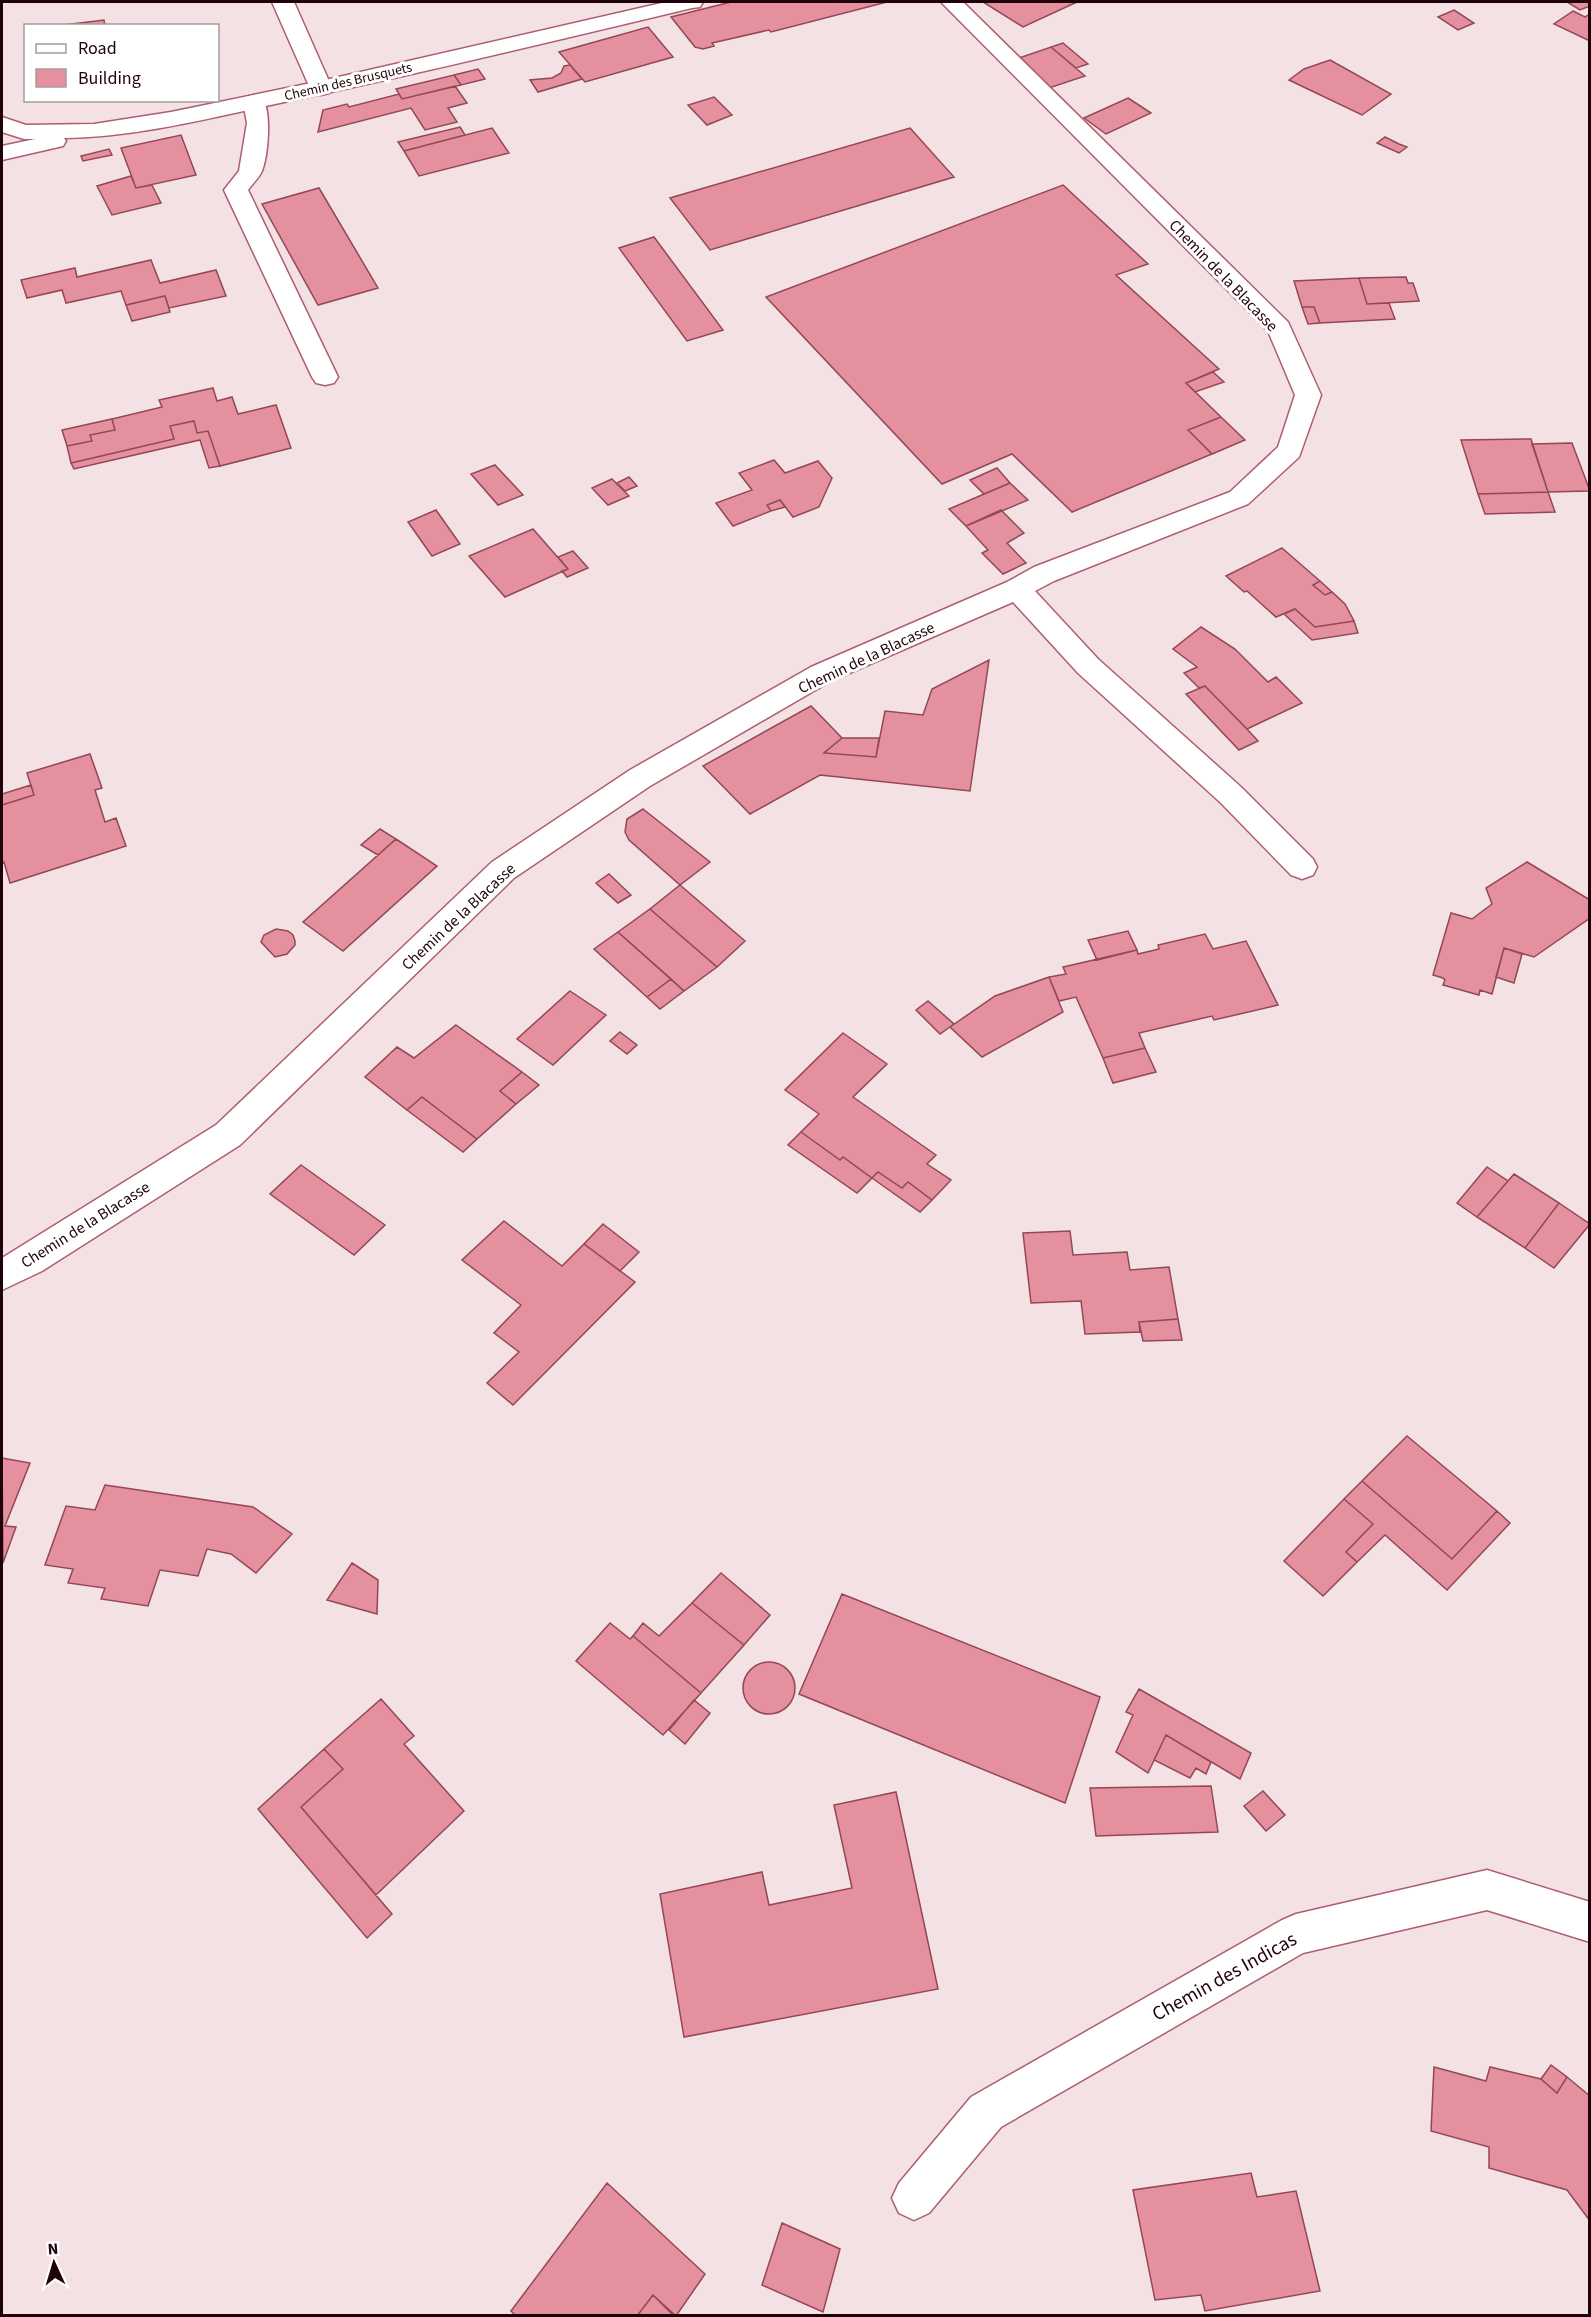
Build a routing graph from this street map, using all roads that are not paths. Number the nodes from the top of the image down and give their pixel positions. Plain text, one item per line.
1 (283, 2) edge
2 (692, 2) edge
3 (951, 2) edge
4 (321, 88) junction
5 (254, 102) junction
6 (2, 124) edge
7 (94, 131) junction
8 (2, 153) edge
9 (325, 378) dead end
10 (1017, 589) junction
11 (1302, 867) dead end
12 (2, 1275) edge
13 (1590, 1922) edge
14 (914, 2198) dead end

1 - 4 street
2 - 4 street, Chemin des Brusquets
3 - 10 street, Chemin de la Blacasse
4 - 5 street, Chemin des Brusquets
5 - 7 street, Chemin des Brusquets
5 - 9 street
6 - 7 street, Chemin des Brusquets
7 - 8 street
10 - 11 street
10 - 12 street, Chemin de la Blacasse
13 - 14 street, Chemin des Indicas

